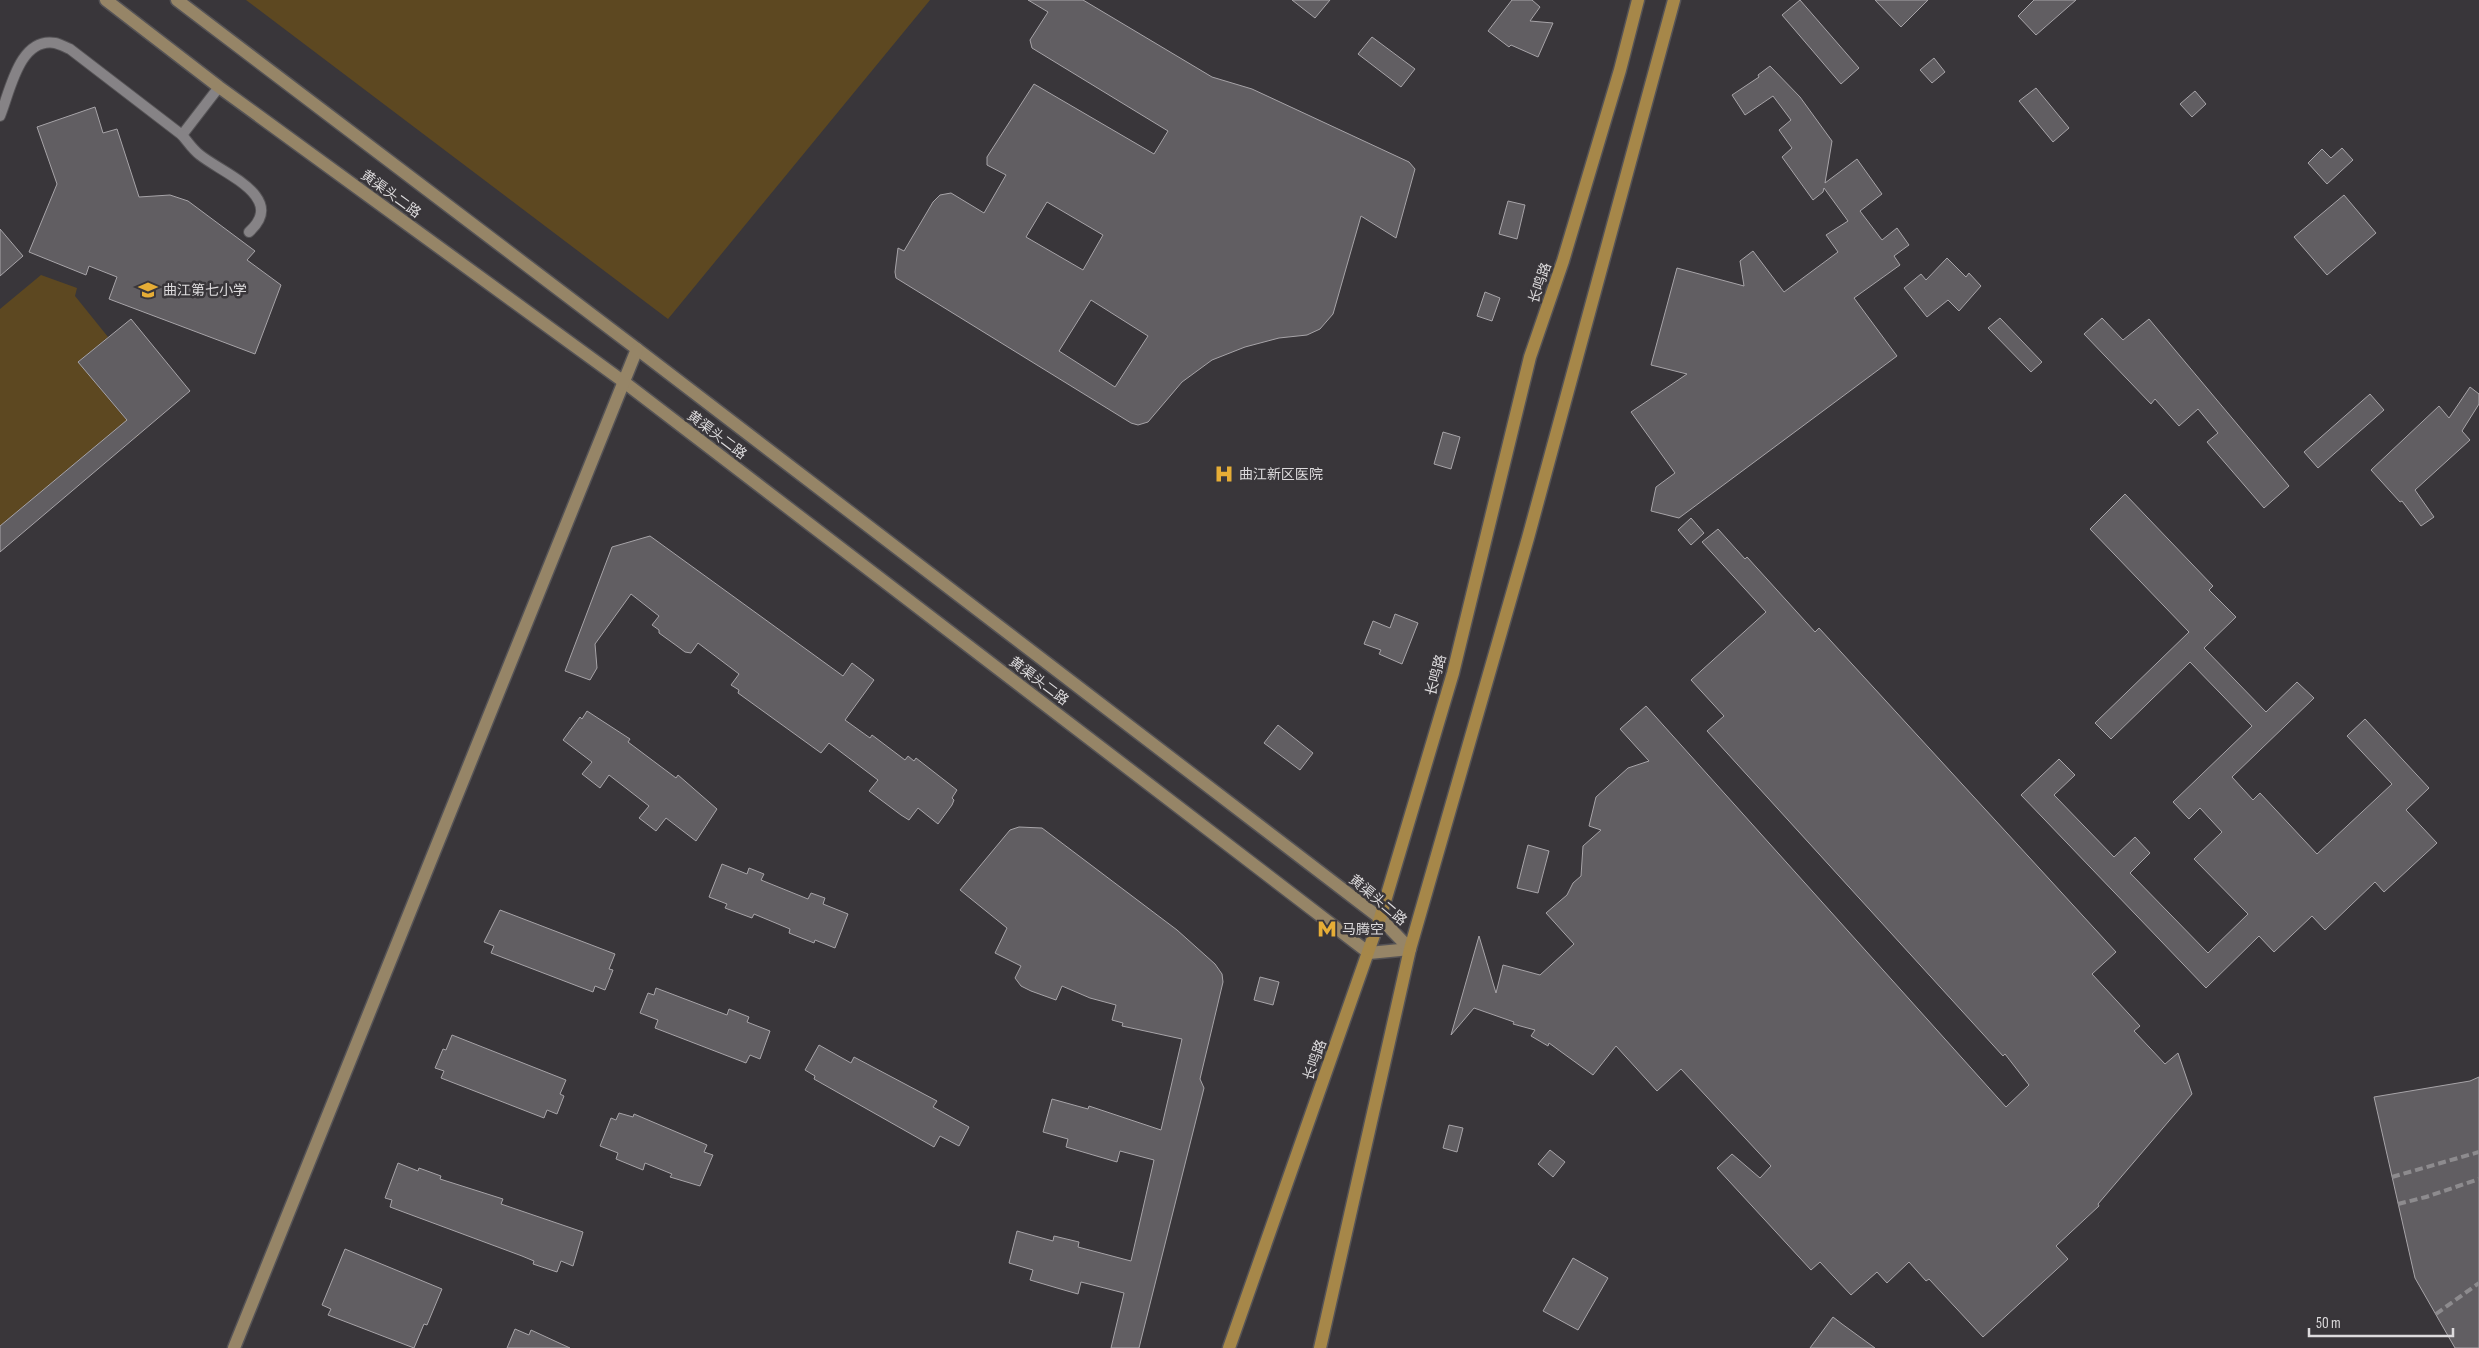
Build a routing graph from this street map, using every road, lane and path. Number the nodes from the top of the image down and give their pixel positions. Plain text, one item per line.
1 (106, 0) edge
2 (176, 0) edge
3 (1638, 0) edge
4 (1674, 0) edge
5 (220, 86) junction
6 (0, 116) edge
7 (182, 135) junction
8 (249, 232) dead end
9 (637, 349) junction
10 (624, 382) junction
11 (1380, 918) junction
12 (1410, 949) junction
13 (1370, 953) junction
14 (234, 1348) edge
15 (1228, 1348) edge
16 (1320, 1348) edge

1 - 5 main road, 黄渠头二路
2 - 9 main road, 黄渠头二路
3 - 11 main road, 长鸣路
4 - 12 main road
5 - 7 lane
5 - 10 main road, 黄渠头二路
6 - 7 lane
7 - 8 lane
9 - 10 main road
9 - 11 main road, 黄渠头二路
10 - 13 main road, 黄渠头二路
10 - 14 main road
11 - 12 main road, 黄渠头二路
11 - 13 main road, 长鸣路
12 - 13 main road
12 - 16 main road
13 - 15 main road, 长鸣路

